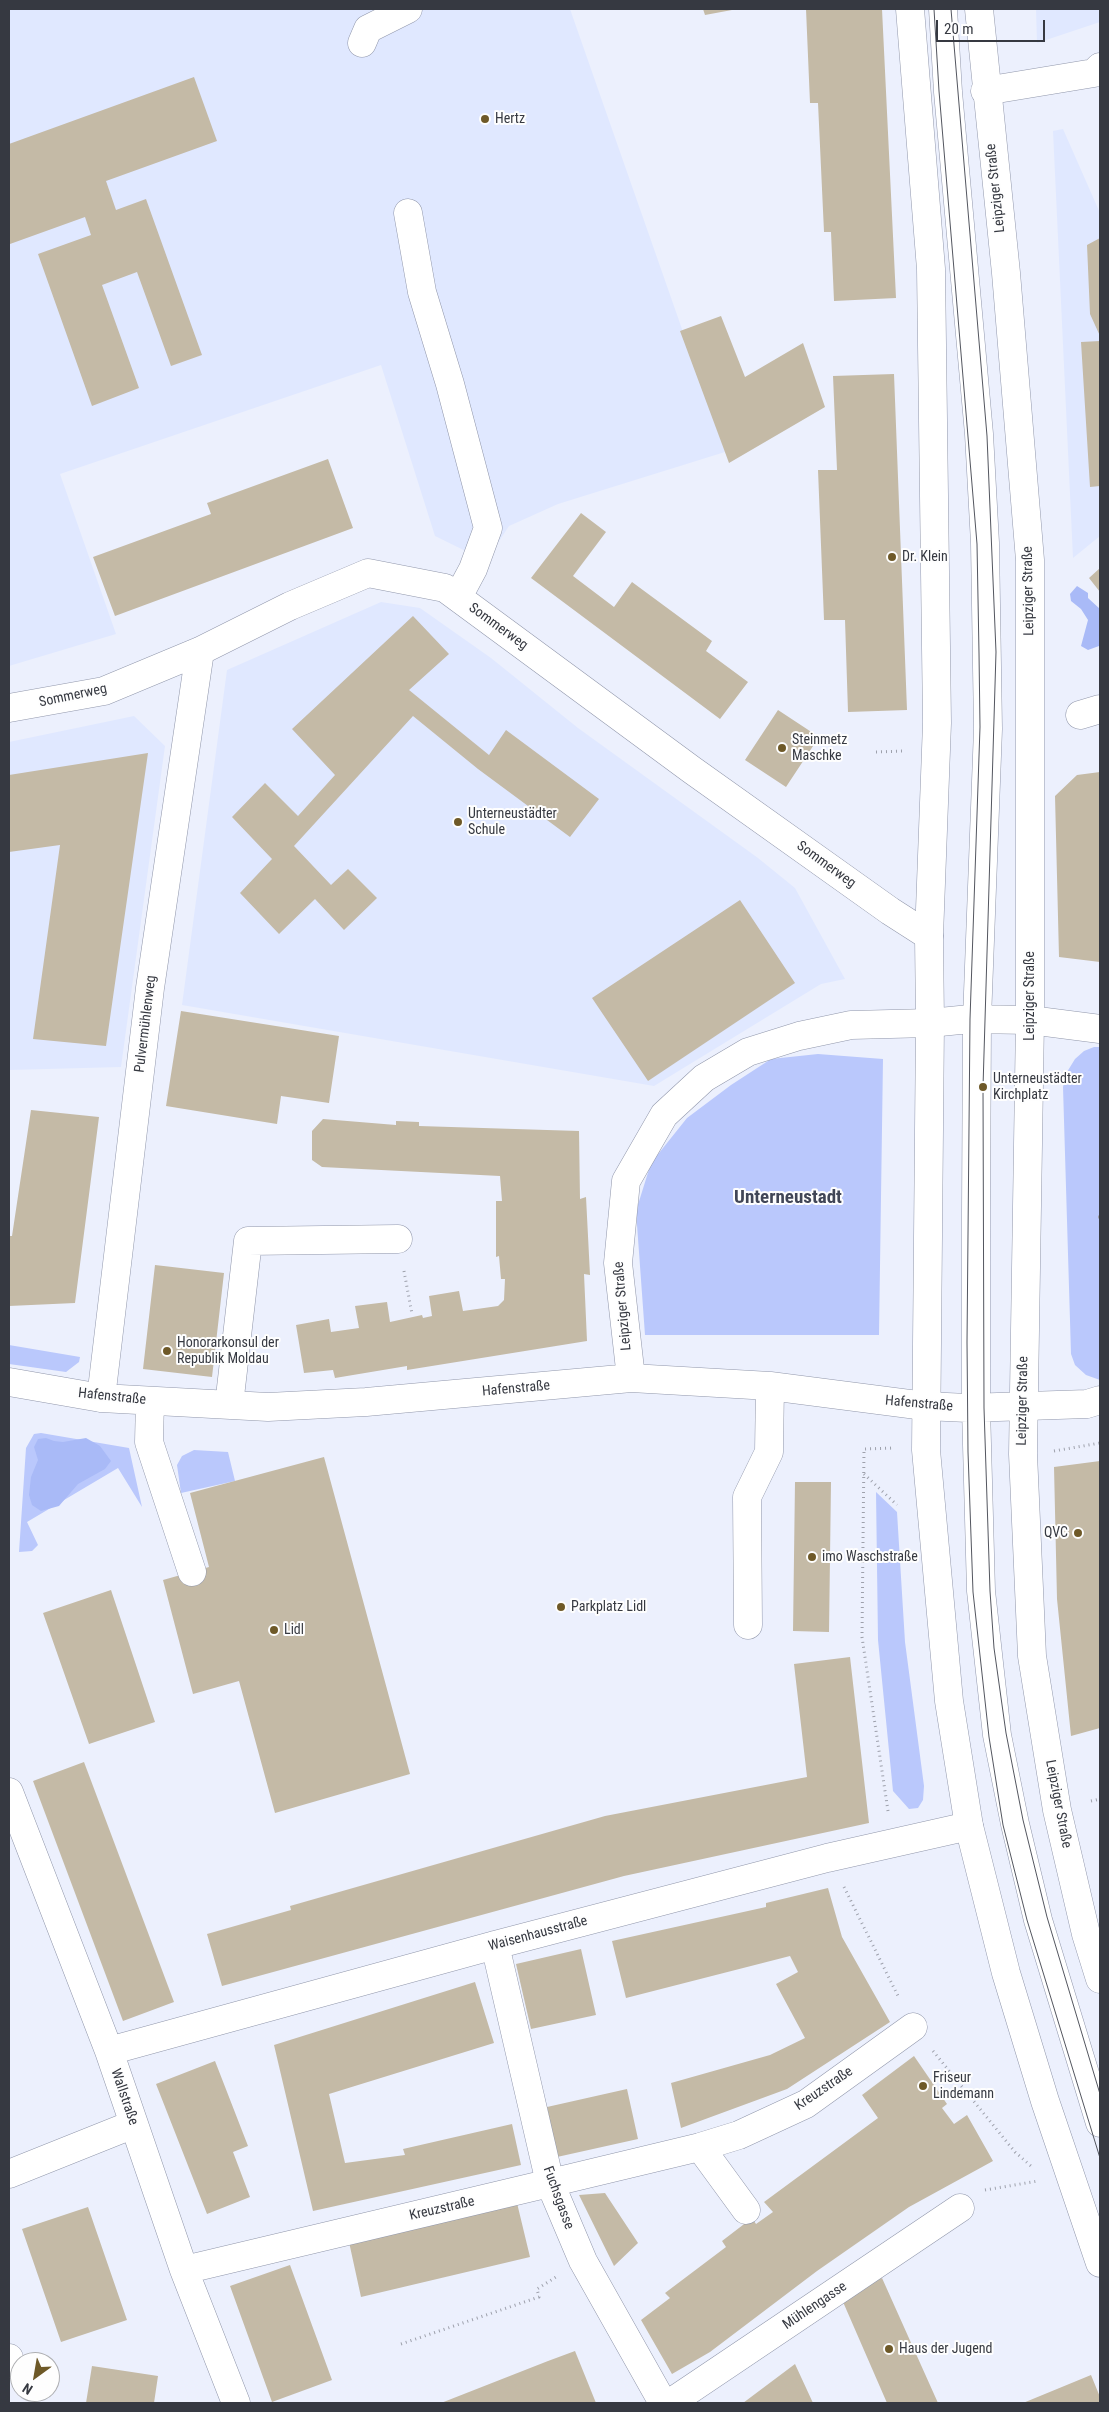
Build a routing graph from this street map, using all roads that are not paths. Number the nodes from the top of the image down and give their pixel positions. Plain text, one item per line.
1 (408, 9) edge
2 (910, 9) edge
3 (943, 9) edge
4 (978, 9) edge
5 (362, 43) dead end
6 (1098, 76) edge
7 (985, 91) junction
8 (408, 213) dead end
9 (458, 597) junction
10 (200, 651) junction
11 (9, 708) edge
12 (928, 936) junction
13 (977, 1020) junction
14 (1030, 1020) junction
15 (930, 1023) junction
16 (1100, 1029) edge
17 (398, 1239) road end
18 (631, 1378) junction
19 (9, 1382) edge
20 (770, 1386) junction
21 (101, 1398) junction
22 (1100, 1400) edge
23 (150, 1401) junction
24 (229, 1405) junction
25 (925, 1406) junction
26 (1023, 1406) junction
27 (976, 1408) junction
28 (192, 1572) dead end
29 (748, 1626) dead end
30 (9, 1792) edge
31 (969, 1826) junction
32 (495, 1945) junction
33 (1100, 1978) edge
34 (913, 2027) road end
35 (109, 2051) junction
36 (1100, 2123) edge
37 (134, 2124) junction
38 (700, 2147) junction
39 (9, 2174) edge
40 (550, 2183) junction
41 (960, 2208) dead end
42 (746, 2210) dead end
43 (1100, 2263) edge
44 (184, 2270) junction
45 (9, 2358) edge
46 (9, 2363) edge
47 (236, 2403) edge
48 (663, 2403) edge
49 (670, 2403) edge

1 - 5 street
2 - 12 street
3 - 13 street
4 - 7 street, Leipziger Straße
6 - 7 street
7 - 14 street, Leipziger Straße
8 - 9 street
9 - 10 street, Sommerweg
9 - 12 street, Sommerweg
10 - 11 street, Sommerweg
10 - 21 street, Pulvermühlenweg
12 - 15 street
13 - 14 street
13 - 15 street
13 - 27 street
14 - 16 street
14 - 26 street, Leipziger Straße
15 - 18 street, Leipziger Straße
15 - 25 street
17 - 24 street
18 - 20 street, Hafenstraße
18 - 24 street, Hafenstraße
19 - 21 street, Hafenstraße
20 - 25 street, Hafenstraße
20 - 29 street
21 - 23 street, Hafenstraße
22 - 26 street
23 - 24 street, Hafenstraße
23 - 28 street
25 - 27 street, Hafenstraße
25 - 31 street
26 - 27 street, Hafenstraße
26 - 33 street, Leipziger Straße
27 - 36 street
30 - 35 street, Wallstraße
31 - 32 street, Waisenhausstraße
31 - 43 street
32 - 35 street, Waisenhausstraße
32 - 40 street, Fuchsgasse
34 - 38 street, Kreuzstraße
35 - 37 street, Wallstraße
37 - 39 street
37 - 44 street, Wallstraße
38 - 40 street, Kreuzstraße
38 - 42 street
40 - 44 street, Kreuzstraße
40 - 48 street, Fuchsgasse
41 - 49 street, Mühlengasse
44 - 47 street, Wallstraße
45 - 46 street

